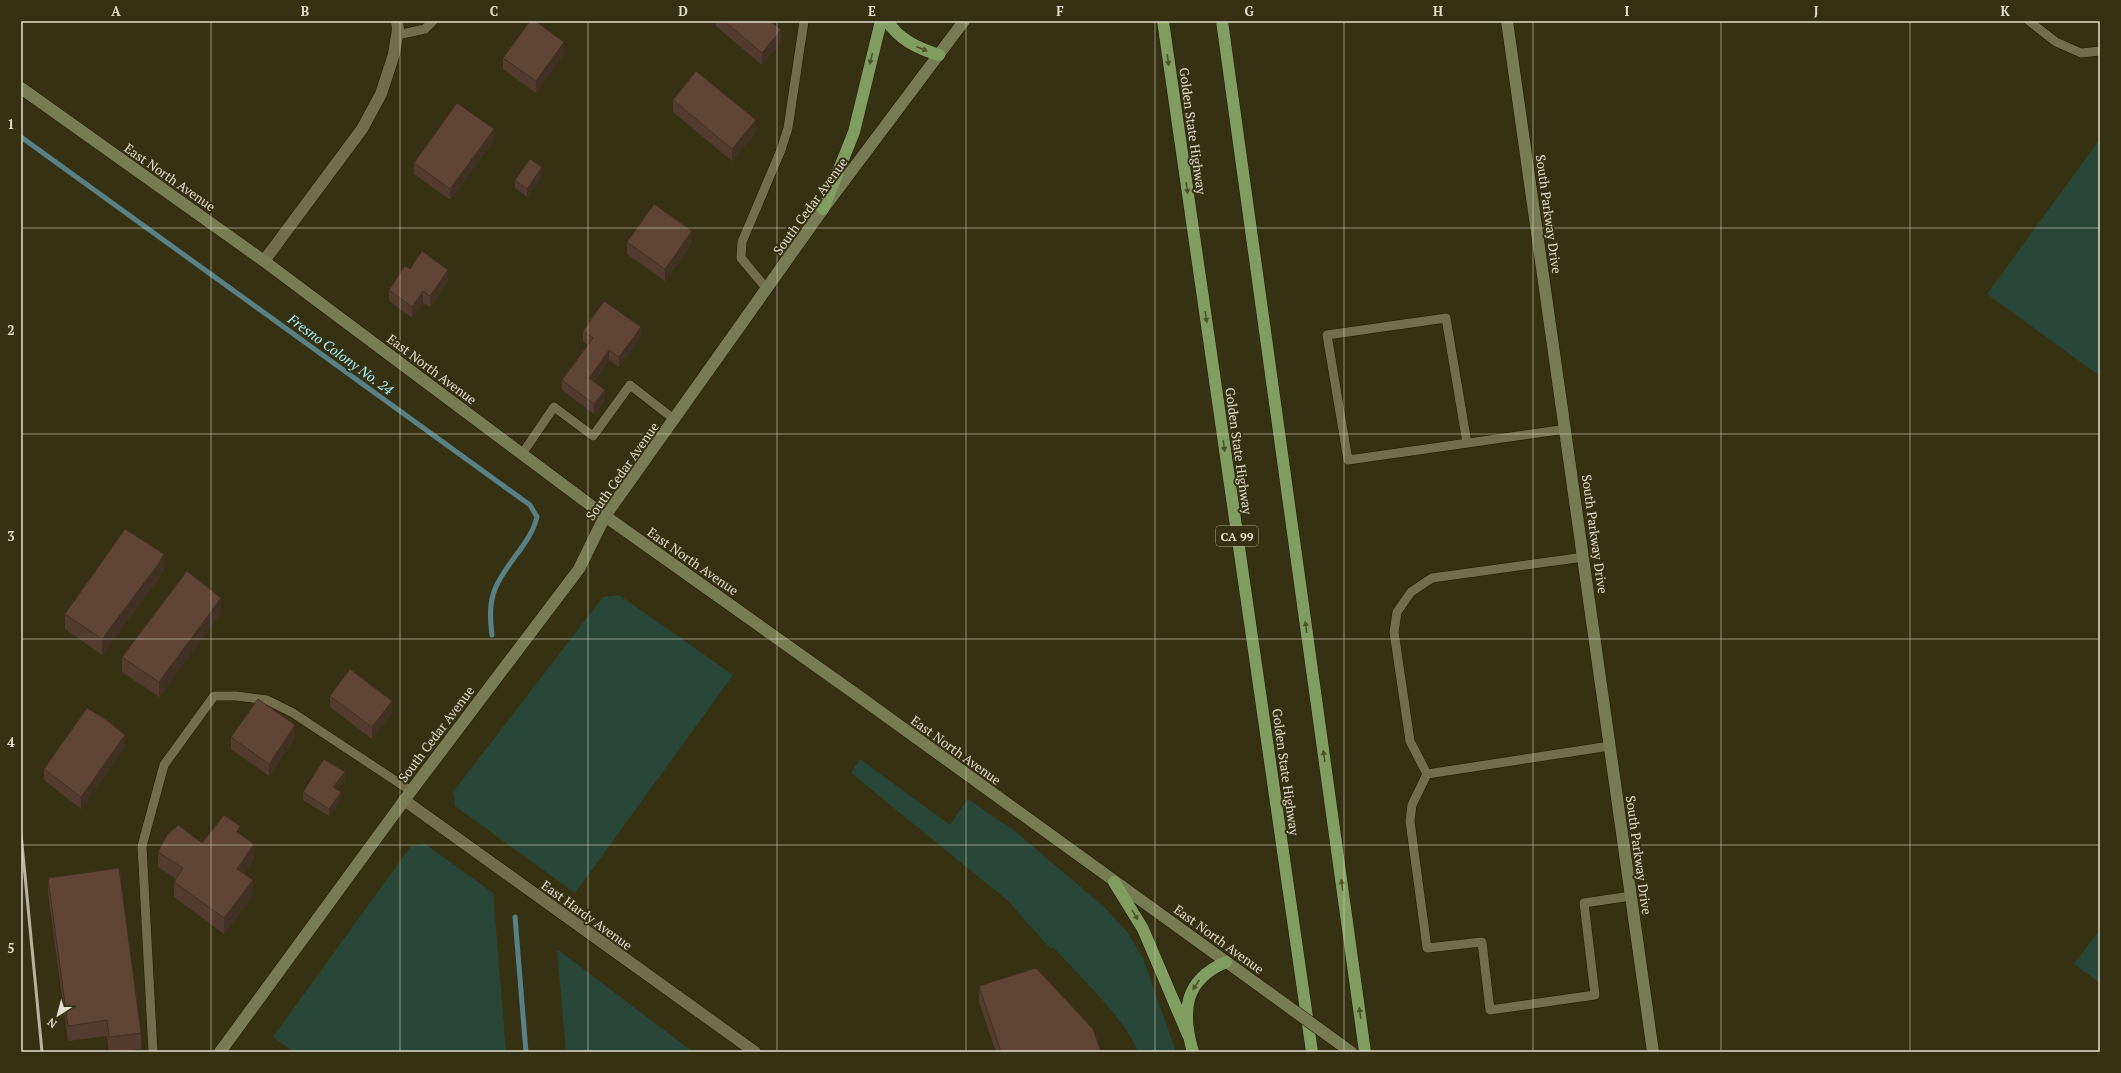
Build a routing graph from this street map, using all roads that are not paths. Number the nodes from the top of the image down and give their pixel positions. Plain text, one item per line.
1 (397, 21) edge
2 (433, 21) edge
3 (804, 21) edge
4 (881, 21) edge
5 (886, 21) edge
6 (964, 21) edge
7 (1163, 21) edge
8 (1222, 21) edge
9 (1507, 21) edge
10 (2029, 21) edge
11 (397, 35) junction
12 (2100, 50) edge
13 (939, 55) junction
14 (21, 88) edge
15 (823, 210) junction
16 (264, 261) junction
17 (767, 289) junction
18 (675, 420) junction
19 (1566, 429) junction
20 (1467, 443) junction
21 (522, 454) junction
22 (605, 516) junction
23 (1584, 557) junction
24 (1610, 746) junction
25 (1427, 774) junction
26 (407, 795) junction
27 (1114, 882) junction
28 (1631, 896) junction
29 (1226, 962) junction
30 (1188, 1035) junction
31 (153, 1052) edge
32 (220, 1052) edge
33 (755, 1052) edge
34 (1193, 1052) edge
35 (1312, 1052) edge
36 (1351, 1052) edge
37 (1365, 1052) edge
38 (1653, 1052) edge

1 - 11 street
2 - 11 lane
3 - 17 lane
4 -> 15 highway
5 -> 13 highway
6 - 13 street, South Cedar Avenue
7 -> 35 highway, Golden State Highway / CA 99
37 -> 8 highway
9 - 19 street, South Parkway Drive
10 - 12 lane
11 - 16 street
13 - 15 street, South Cedar Avenue
14 - 16 street, East North Avenue
15 - 17 street, South Cedar Avenue
16 - 21 street, East North Avenue
17 - 18 street, South Cedar Avenue
18 - 21 lane
18 - 22 street, South Cedar Avenue
19 - 20 lane
19 - 23 street, South Parkway Drive
20 - 20 lane
21 - 22 street, East North Avenue
22 - 26 street, South Cedar Avenue
22 - 27 street, East North Avenue
23 - 24 street, South Parkway Drive
23 - 25 lane
24 - 25 lane
24 - 28 street, South Parkway Drive
25 - 28 lane
26 - 31 lane
26 - 32 street, South Cedar Avenue
26 - 33 street, East Hardy Avenue
27 - 29 street, East North Avenue
27 -> 30 highway
28 - 38 street, South Parkway Drive
29 -> 30 highway
29 - 36 street, East North Avenue, bridge
30 - 34 highway

